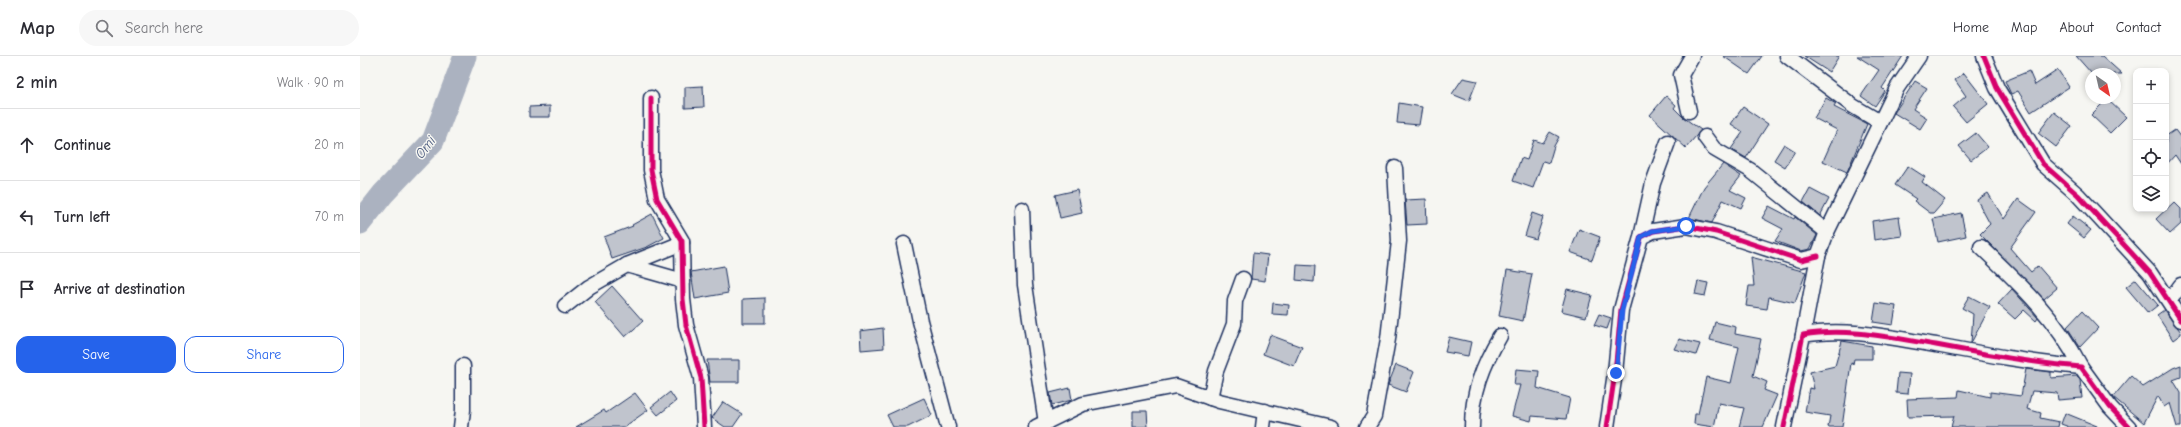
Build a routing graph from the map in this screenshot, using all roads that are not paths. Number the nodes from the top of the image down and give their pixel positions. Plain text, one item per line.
1 (1692, 56) edge
2 (1788, 56) edge
3 (1919, 56) edge
4 (1984, 56) edge
5 (651, 98) dead end
6 (1689, 111) dead end
7 (1880, 122) junction
8 (1705, 137) dead end
9 (1668, 142) dead end
10 (1395, 168) dead end
11 (1022, 209) dead end
12 (1827, 232) junction
13 (1641, 237) junction
14 (682, 243) junction
15 (904, 244) dead end
16 (1981, 247) dead end
17 (1818, 256) junction
18 (627, 266) junction
19 (1243, 279) dead end
20 (683, 281) junction
21 (2181, 285) edge
22 (2170, 300) junction
23 (565, 306) dead end
24 (2181, 320) edge
25 (1803, 335) junction
26 (1500, 336) dead end
27 (463, 366) dead end
28 (2081, 366) junction
29 (1210, 398) junction
30 (1265, 411) junction
31 (1041, 425) edge
32 (461, 427) edge
33 (704, 427) edge
34 (948, 427) edge
35 (1263, 427) edge
36 (1331, 427) edge
37 (1367, 427) edge
38 (1472, 427) edge
39 (1607, 427) edge
40 (1784, 427) edge
41 (2129, 427) edge

1 - 6 street
2 - 7 street
3 - 7 street
4 - 22 street
5 - 14 street
7 - 12 street
8 - 12 street
9 - 13 street
10 - 37 street
11 - 31 street
12 - 17 street
13 - 17 street
13 - 39 street
14 - 18 street
14 - 20 street
15 - 34 street
16 - 28 street
17 - 25 street
18 - 20 street
18 - 23 street
19 - 29 street
20 - 33 street
21 - 22 street
22 - 24 street
25 - 28 street
25 - 40 street
26 - 38 street
27 - 32 street
28 - 41 street
29 - 30 street
29 - 31 street
30 - 35 street
30 - 36 street

